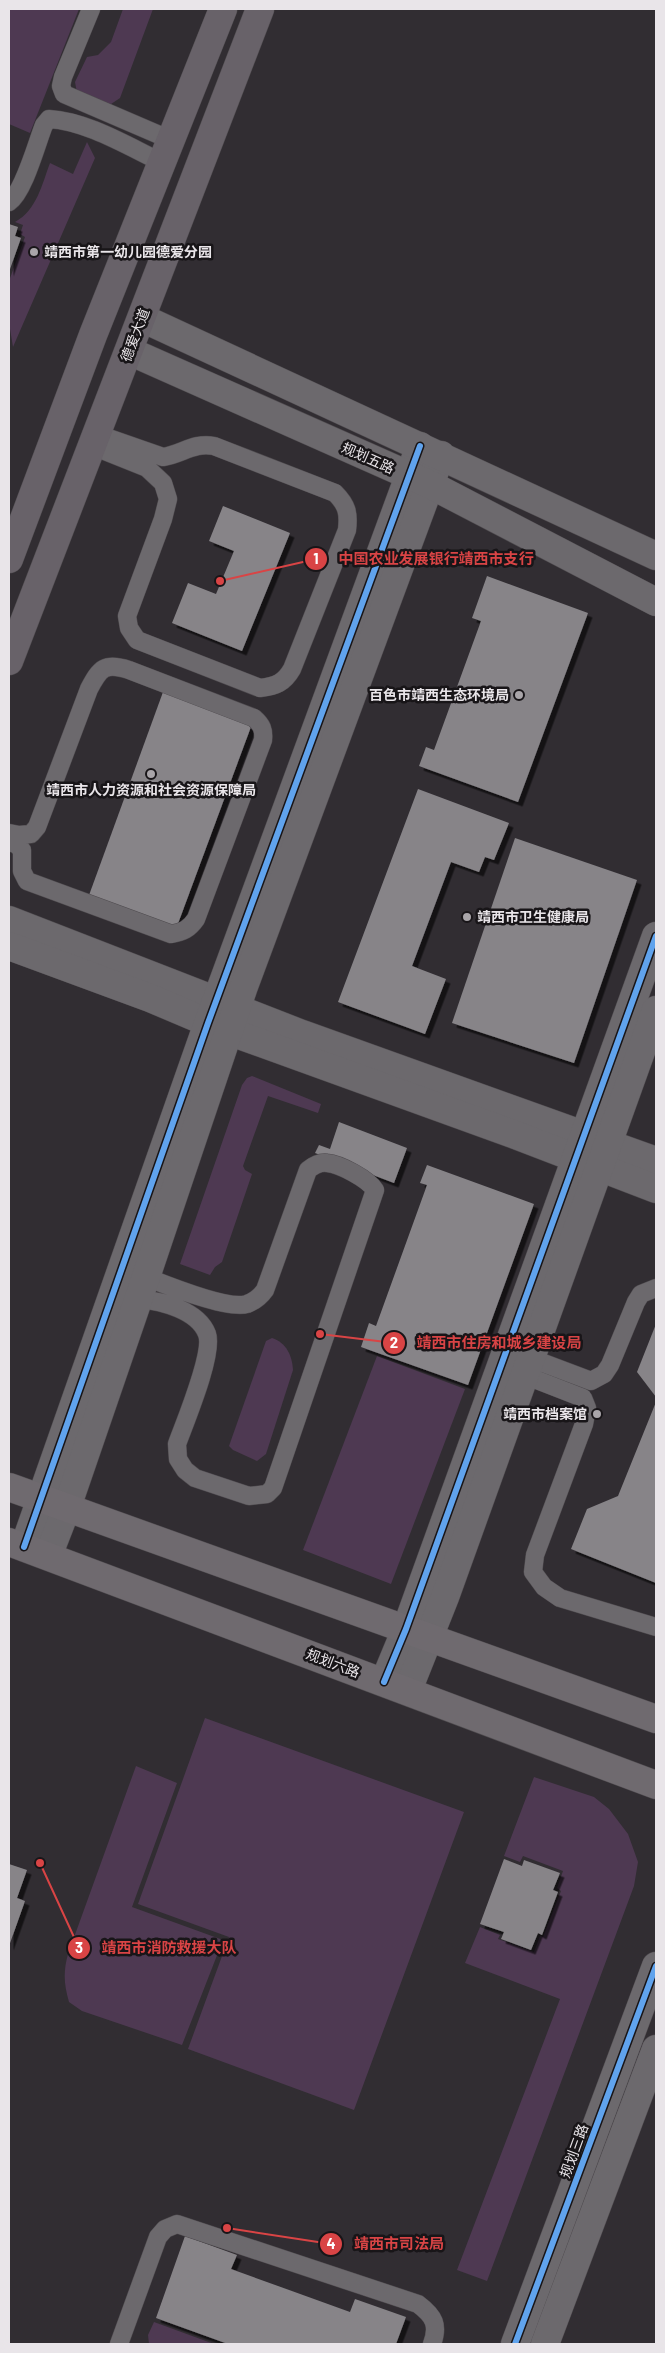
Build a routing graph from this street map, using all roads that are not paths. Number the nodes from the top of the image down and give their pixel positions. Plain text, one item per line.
1 (91, 9) edge
2 (223, 9) edge
3 (260, 9) edge
4 (167, 152) junction
5 (9, 202) edge
6 (142, 318) junction
7 (129, 351) junction
8 (95, 440) junction
9 (431, 450) junction
10 (419, 480) junction
11 (656, 556) edge
12 (9, 559) edge
13 (656, 602) edge
14 (9, 661) edge
15 (9, 833) edge
16 (9, 842) edge
17 (9, 920) edge
18 (656, 936) edge
19 (9, 946) edge
20 (656, 1010) edge
21 (222, 1016) junction
22 (591, 1151) junction
23 (656, 1161) edge
24 (656, 1189) edge
25 (142, 1288) junction
26 (656, 1288) edge
27 (527, 1366) junction
28 (9, 1487) edge
29 (55, 1502) junction
30 (27, 1548) edge
31 (656, 1627) edge
32 (418, 1633) junction
33 (396, 1686) junction
34 (656, 1718) edge
35 (656, 1784) edge
36 (656, 1966) edge
37 (656, 2049) edge
38 (119, 2344) edge
39 (432, 2344) edge
40 (515, 2344) edge
41 (545, 2344) edge

1 - 4 lane
2 - 4 main road
3 - 6 main road, 德爱大道
4 - 5 lane
4 - 12 main road
6 - 7 main road, 德爱大道
6 - 9 street
7 - 8 main road, 德爱大道
7 - 10 street, 规划五路
8 - 8 lane
8 - 14 main road, 德爱大道
9 - 10 street
9 - 11 street
10 - 13 street, 规划五路
10 - 21 street
15 - 16 lane
17 - 21 street
18 - 22 street
19 - 21 street
20 - 22 street
21 - 22 street
21 - 25 street
21 - 29 street
22 - 23 street
22 - 24 street
22 - 27 street
22 - 32 street
25 - 25 lane
25 - 29 street
26 - 27 lane
27 - 31 lane
27 - 32 street
28 - 29 main road
29 - 30 street
29 - 32 main road
30 - 33 main road, 规划六路
32 - 33 street
32 - 34 main road
33 - 35 main road, 规划六路
36 - 40 street, 规划三路
37 - 41 street
38 - 39 lane

